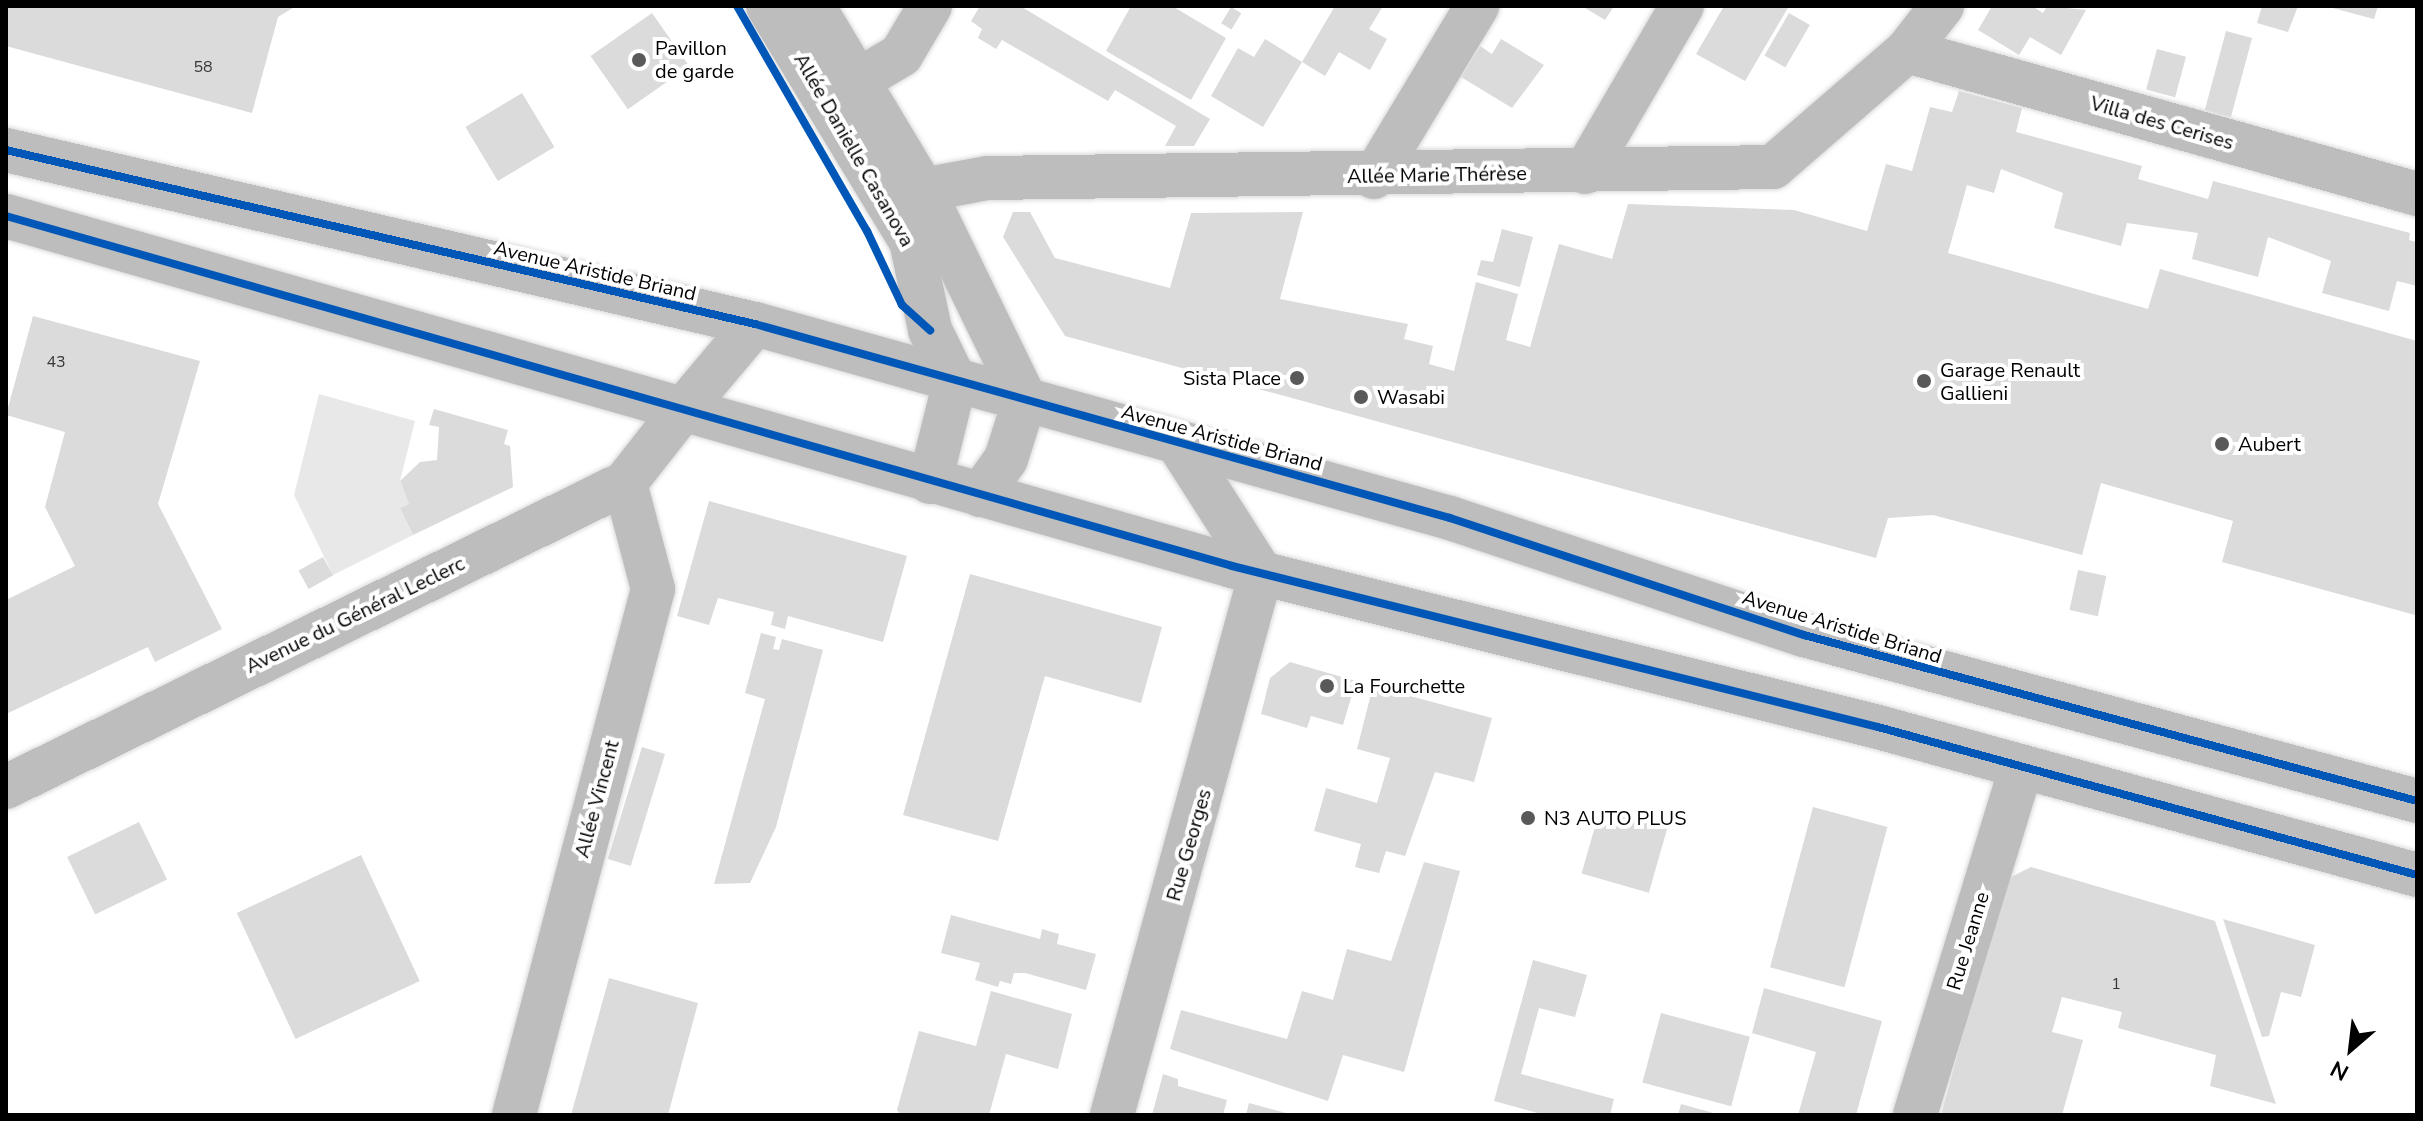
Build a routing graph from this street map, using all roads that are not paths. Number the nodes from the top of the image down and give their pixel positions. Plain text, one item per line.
1 (768, 6) edge
2 (813, 6) edge
3 (930, 6) edge
4 (1477, 6) edge
5 (1682, 6) edge
6 (1942, 6) edge
7 (1907, 51) junction
8 (859, 80) junction
9 (6, 150) edge
10 (1585, 172) junction
11 (1374, 177) junction
12 (879, 188) junction
13 (923, 190) junction
14 (2417, 194) edge
15 (6, 216) edge
16 (755, 324) junction
17 (955, 381) junction
18 (1025, 399) junction
19 (680, 413) junction
20 (1179, 445) junction
21 (930, 482) junction
22 (625, 483) junction
23 (980, 495) junction
24 (1261, 573) junction
25 (2021, 768) junction
26 (6, 787) edge
27 (2417, 801) edge
28 (2417, 875) edge
29 (514, 1115) edge
30 (1112, 1115) edge
31 (1915, 1115) edge

1 - 12 main road, Allée Danielle Casanova
2 - 8 main road, Allée Danielle Casanova
3 - 8 main road
4 - 11 main road
5 - 10 main road
6 - 7 main road, Allée Marie Thérèse
7 - 10 main road, Allée Marie Thérèse
7 - 14 main road, Villa des Cerises
8 - 13 main road, Allée Danielle Casanova
9 - 16 main road, Avenue Aristide Briand
10 - 11 main road, Allée Marie Thérèse
11 - 13 main road, Allée Marie Thérèse
12 - 13 main road, Allée Marie Thérèse
12 - 17 main road, Allée Danielle Casanova
13 - 18 main road, Allée Danielle Casanova
15 - 19 main road
16 - 17 main road, Avenue Aristide Briand
16 - 19 main road, Avenue du Général Leclerc
17 - 18 main road, Avenue Aristide Briand
17 - 21 main road
18 - 20 main road, Avenue Aristide Briand
18 - 23 main road
19 - 21 main road
19 - 22 main road, Avenue du Général Leclerc
20 - 24 main road
20 - 27 main road, Avenue Aristide Briand
21 - 23 main road
22 - 26 main road, Avenue du Général Leclerc
22 - 29 main road, Allée Vincent
23 - 24 main road
24 - 25 main road
24 - 30 main road, Rue Georges
25 - 28 main road
25 - 31 main road, Rue Jeanne

